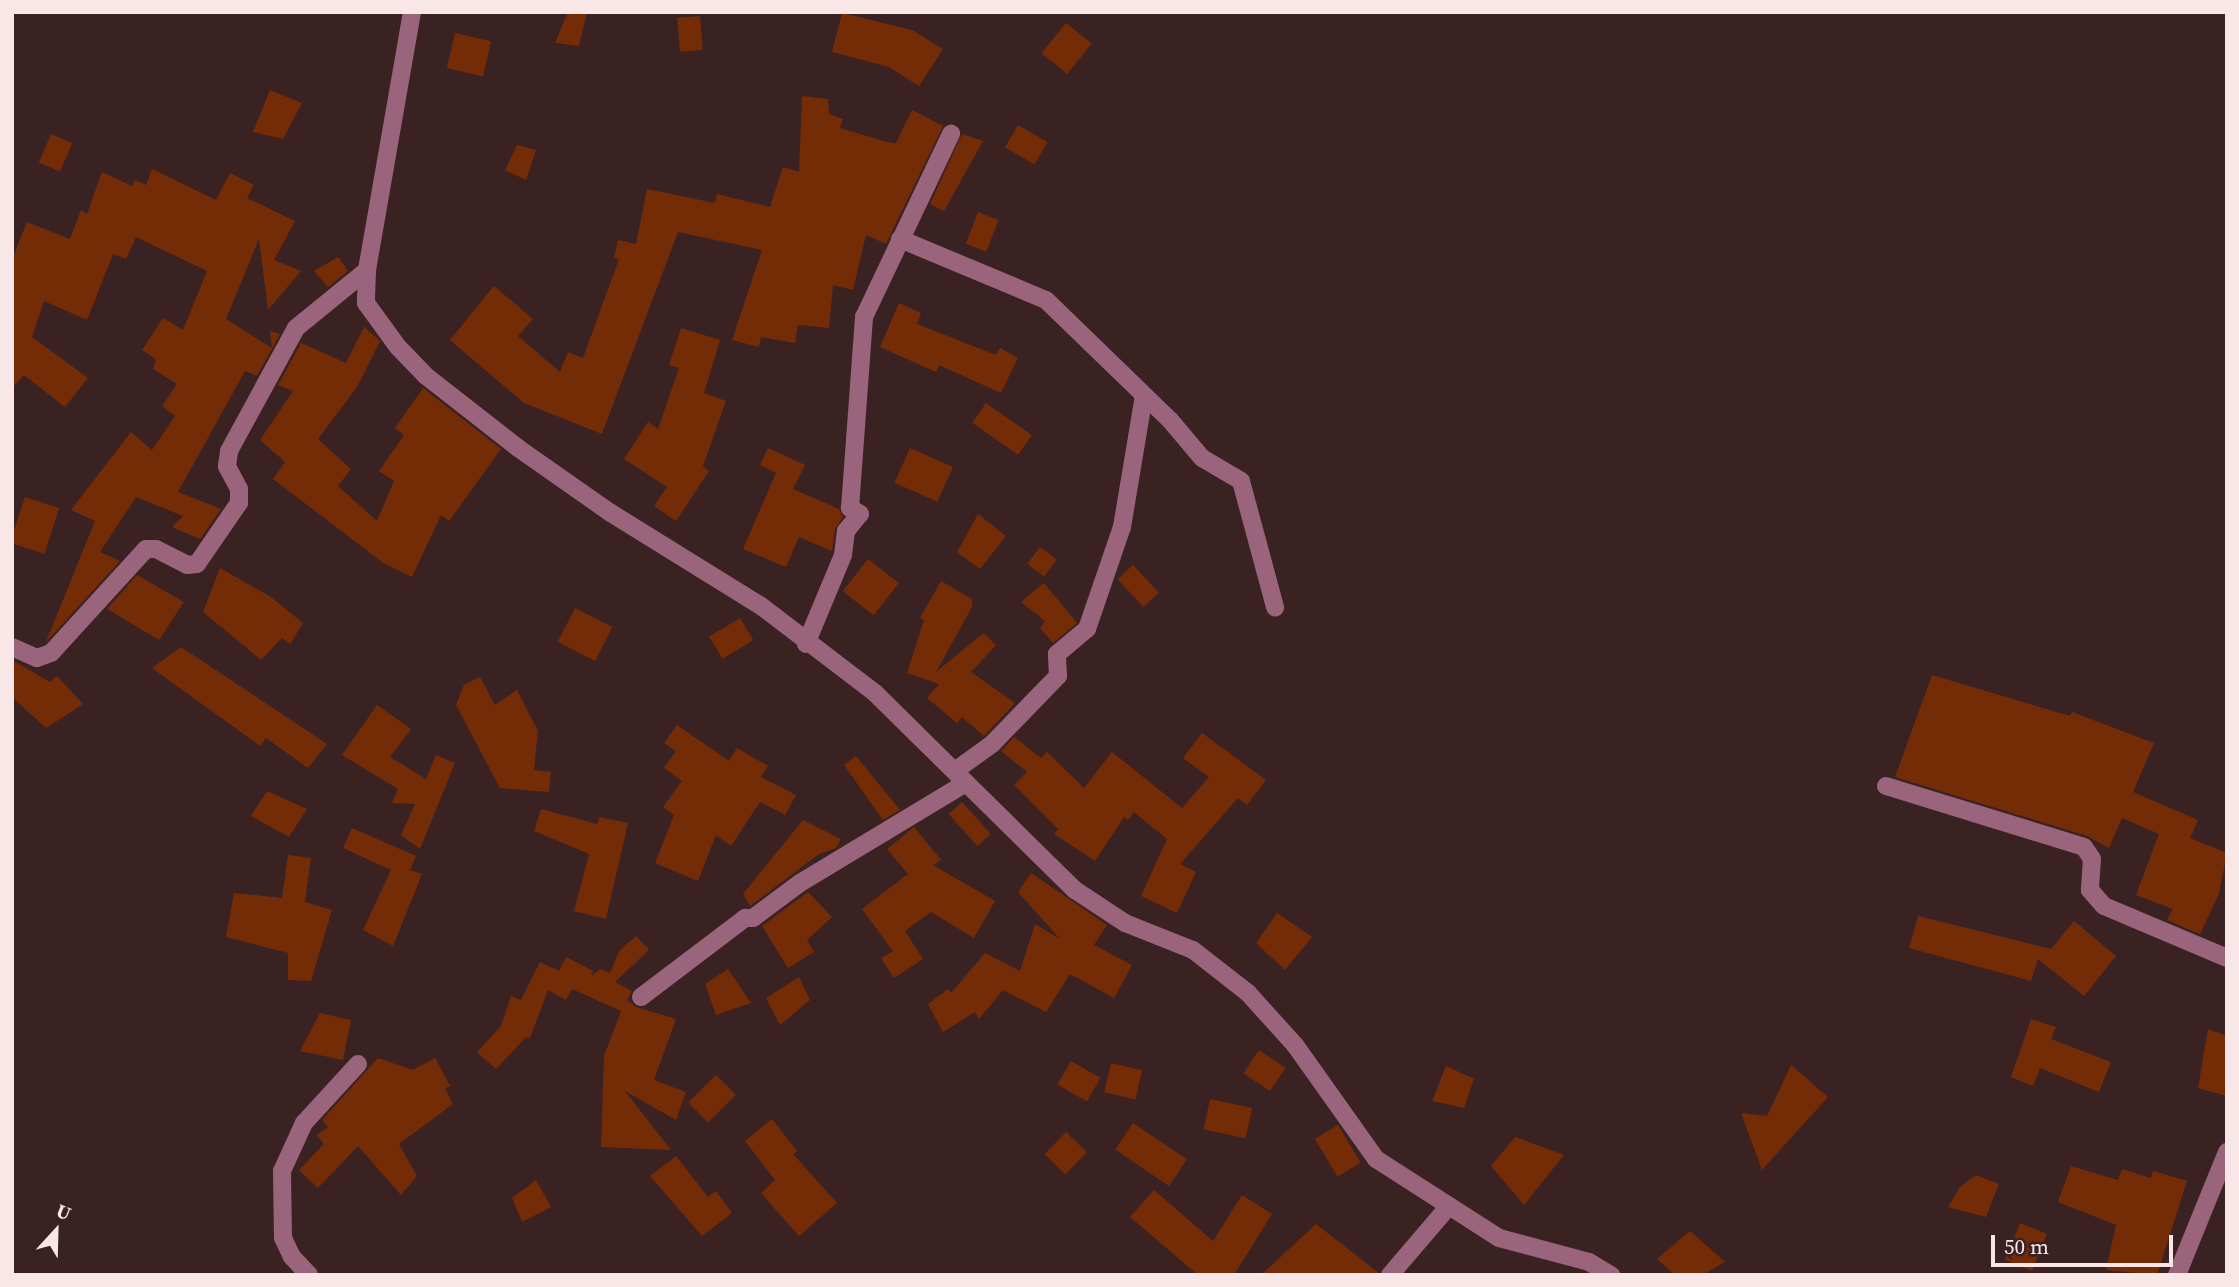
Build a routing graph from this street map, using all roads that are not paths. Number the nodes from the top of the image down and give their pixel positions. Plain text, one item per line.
1 (412, 12) edge
2 (951, 134) dead end
3 (900, 239) junction
4 (367, 270) junction
5 (1144, 396) junction
6 (1275, 607) dead end
7 (806, 644) junction
8 (12, 647) edge
9 (961, 776) junction
10 (1886, 786) dead end
11 (2227, 958) edge
12 (641, 997) dead end
13 (358, 1064) dead end
14 (2227, 1152) edge
15 (1449, 1206) junction
16 (309, 1275) edge
17 (1390, 1275) edge
18 (1611, 1275) edge
19 (2177, 1275) edge

1 - 4 street
2 - 3 street
3 - 5 street
3 - 7 street
4 - 7 street
4 - 8 street
5 - 6 street
5 - 9 street
7 - 9 street
9 - 12 street
9 - 15 street
10 - 11 street
13 - 16 street
14 - 19 street
15 - 17 street
15 - 18 street

